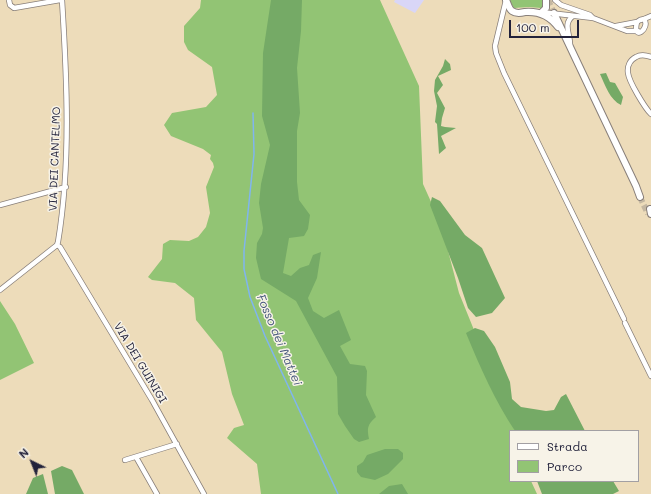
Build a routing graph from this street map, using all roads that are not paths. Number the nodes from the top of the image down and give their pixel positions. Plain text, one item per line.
1 (9, 0) edge
2 (61, 0) edge
3 (506, 0) edge
4 (546, 0) edge
5 (555, 0) edge
6 (540, 12) junction
7 (554, 13) junction
8 (573, 16) junction
9 (651, 16) edge
10 (593, 18) junction
11 (644, 19) junction
12 (637, 22) junction
13 (650, 23) edge
14 (616, 26) junction
15 (638, 31) junction
16 (564, 35) junction
17 (570, 48) junction
18 (651, 57) edge
19 (651, 114) edge
20 (66, 187) junction
21 (641, 195) tunnel mouth
22 (0, 205) edge
23 (57, 245) junction
24 (0, 290) edge
25 (651, 376) edge
26 (177, 444) junction
27 (136, 457) junction
28 (125, 460) dead end
29 (157, 494) edge
30 (204, 494) edge

1 - 2 street
2 - 20 street, VIA DEI CANTELMO
3 - 6 street
3 - 25 street
4 - 6 street
5 - 10 street
6 - 7 street
6 - 16 street
7 - 8 street
7 - 16 street
8 - 10 street
8 - 17 street
9 - 11 street
10 - 14 street
11 - 12 street
11 - 13 street
12 - 14 street
12 - 15 street
13 - 15 street
14 - 15 street
16 - 17 street
17 - 21 street
18 - 19 street
20 - 22 street
20 - 23 street, VIA DEI CANTELMO
23 - 24 street
23 - 26 street, VIA DEI GUINIGI
26 - 27 street
26 - 30 street, VIA DEI GUINIGI
27 - 28 street
27 - 29 street

